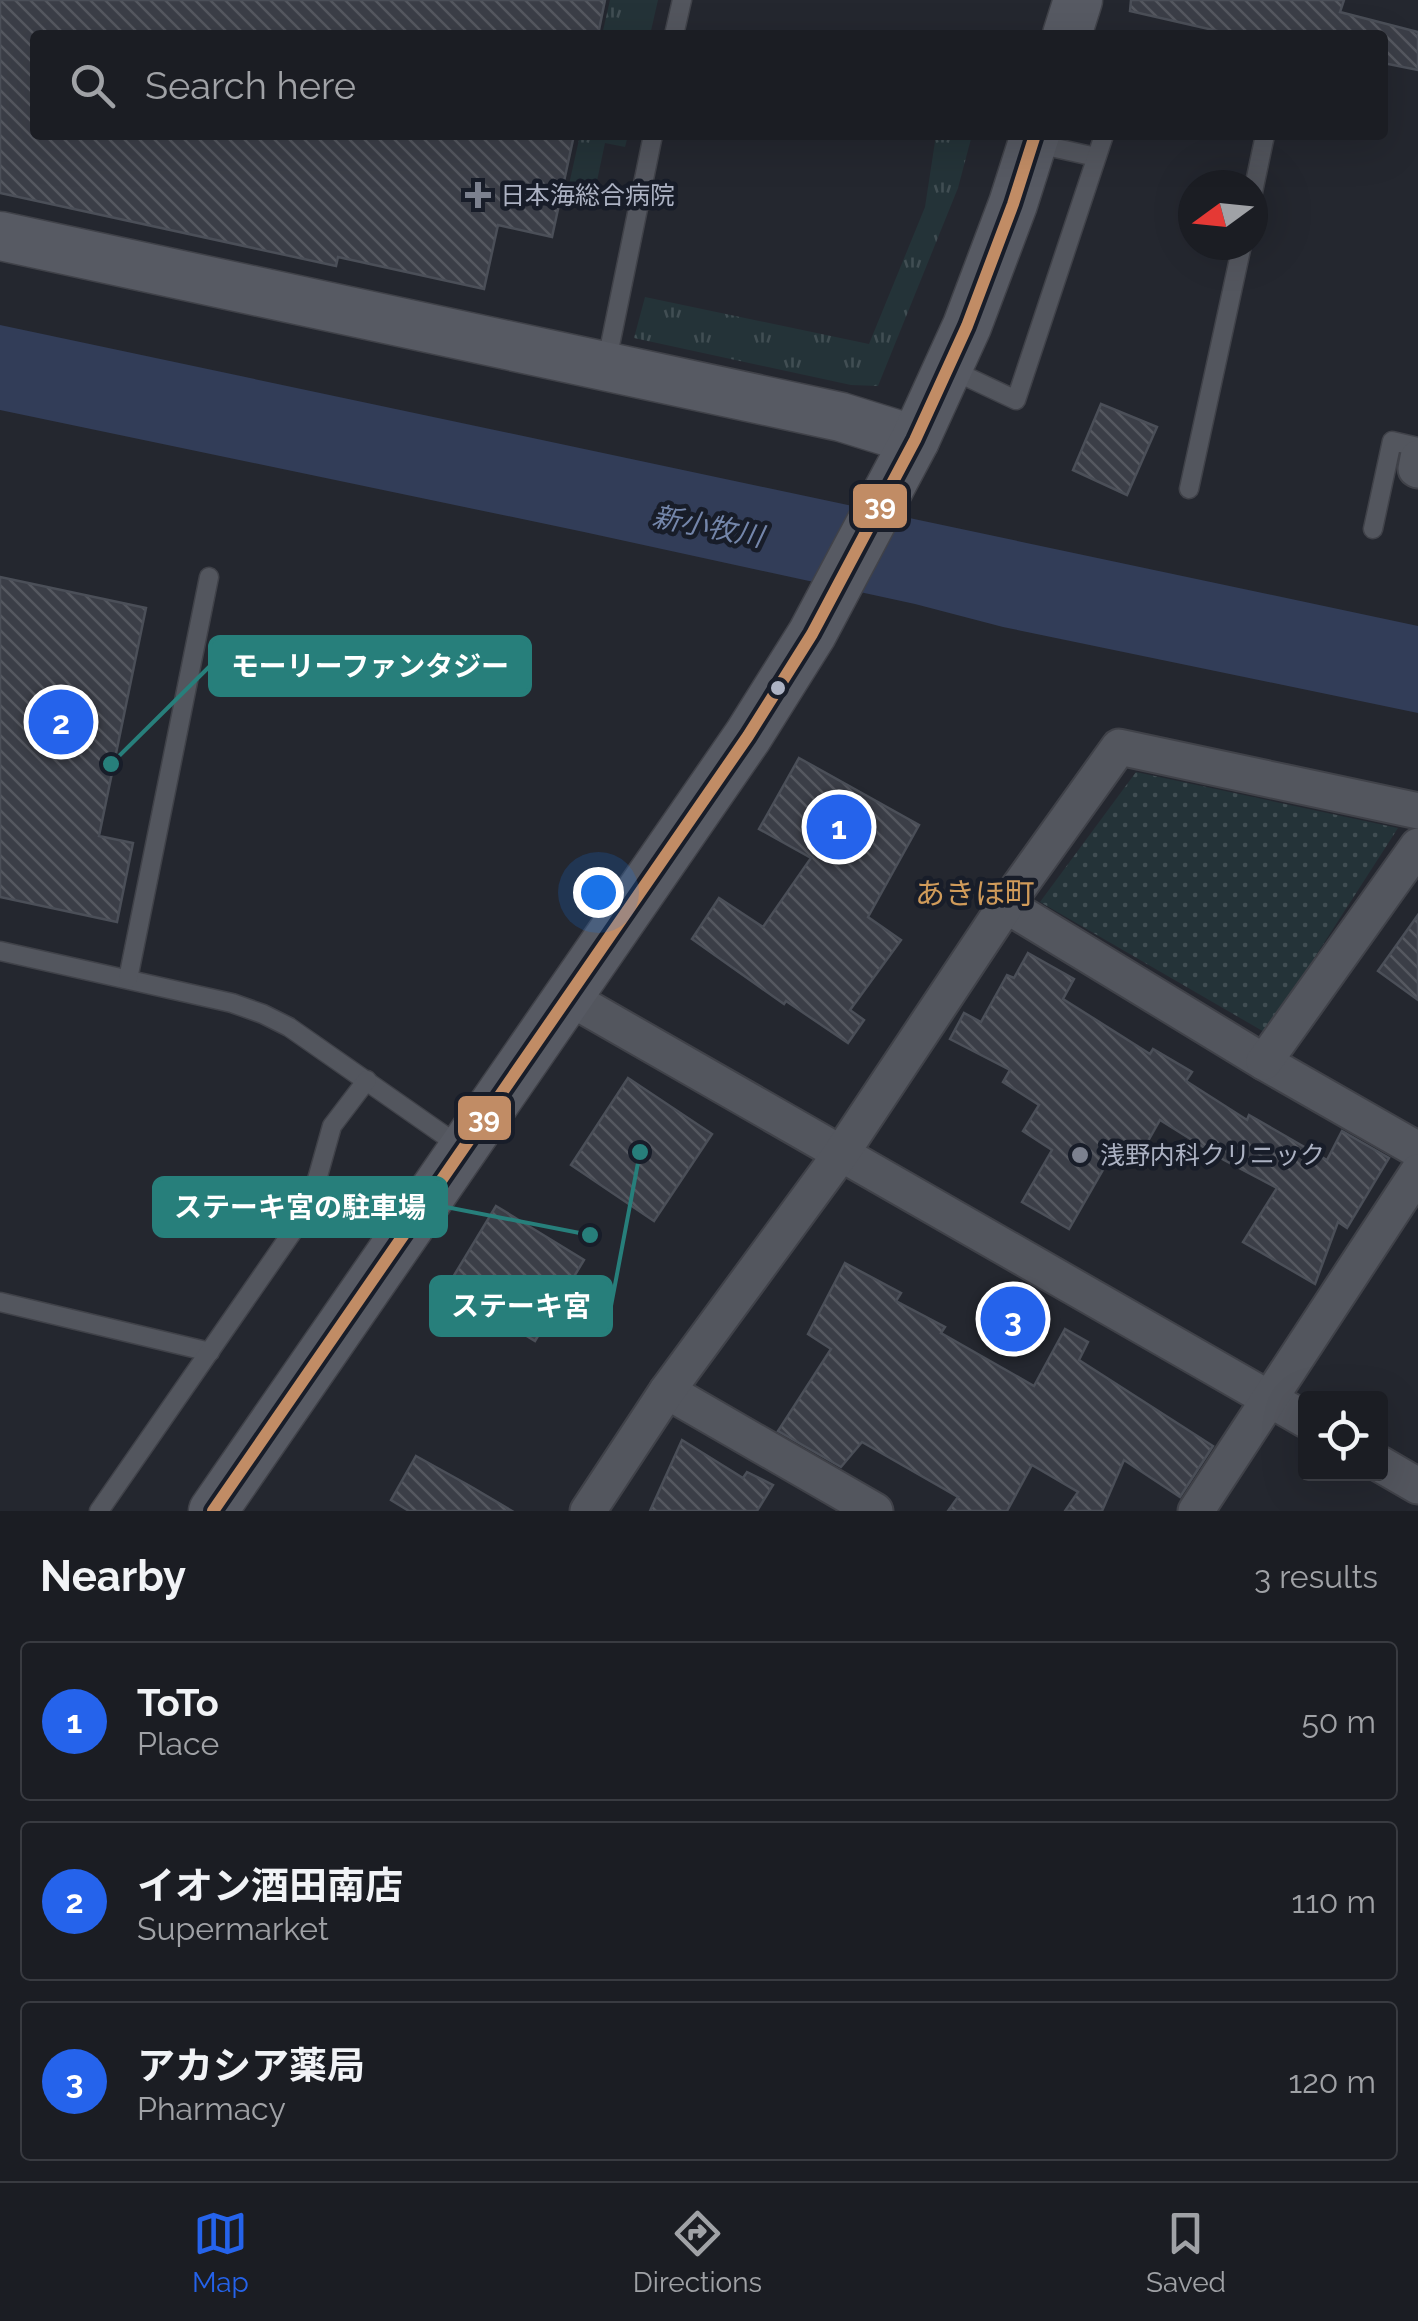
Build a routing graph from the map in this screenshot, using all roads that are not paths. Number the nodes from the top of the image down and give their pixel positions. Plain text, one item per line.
1 (682, 0) edge
2 (1078, 0) edge
3 (675, 30) edge
4 (1069, 30) edge
5 (652, 140) edge
6 (1034, 140) edge
7 (1037, 140) edge
8 (1102, 140) edge
9 (1264, 140) edge
10 (1096, 157) junction
11 (1258, 170) edge
12 (0, 236) edge
13 (1239, 260) edge
14 (606, 366) junction
15 (948, 368) junction
16 (1418, 446) edge
17 (1418, 458) edge
18 (904, 460) junction
19 (1418, 470) edge
20 (1189, 489) dead end
21 (1373, 529) dead end
22 (210, 577) dead end
23 (1418, 811) edge
24 (1418, 846) edge
25 (1006, 905) junction
26 (0, 951) edge
27 (128, 979) junction
28 (568, 997) junction
29 (1264, 1062) junction
30 (367, 1080) junction
31 (462, 1148) junction
32 (1418, 1150) edge
33 (840, 1155) junction
34 (1418, 1172) edge
35 (0, 1302) edge
36 (210, 1352) junction
37 (667, 1391) junction
38 (1270, 1400) junction
39 (1298, 1416) edge
40 (1388, 1469) edge
41 (1418, 1486) edge
42 (100, 1511) edge
43 (214, 1511) edge
44 (588, 1511) edge
45 (875, 1511) edge
46 (1196, 1511) edge

1 - 3 lane
2 - 4 street
5 - 14 lane
6 - 15 street
7 - 10 lane
8 - 10 lane
9 - 11 lane
10 - 15 lane
12 - 14 street
13 - 20 lane
14 - 18 street
15 - 18 street
16 - 21 lane
17 - 19 street
18 - 28 street
22 - 27 lane
23 - 25 street
24 - 29 street
25 - 29 street
25 - 33 street
26 - 27 lane
27 - 30 lane
28 - 31 street
28 - 33 street
29 - 32 street
30 - 31 lane
30 - 36 lane
31 - 43 street
33 - 37 street
33 - 38 street
34 - 38 street
35 - 36 lane
36 - 42 lane
37 - 44 street
37 - 45 street
38 - 39 street
38 - 46 street
40 - 41 street

